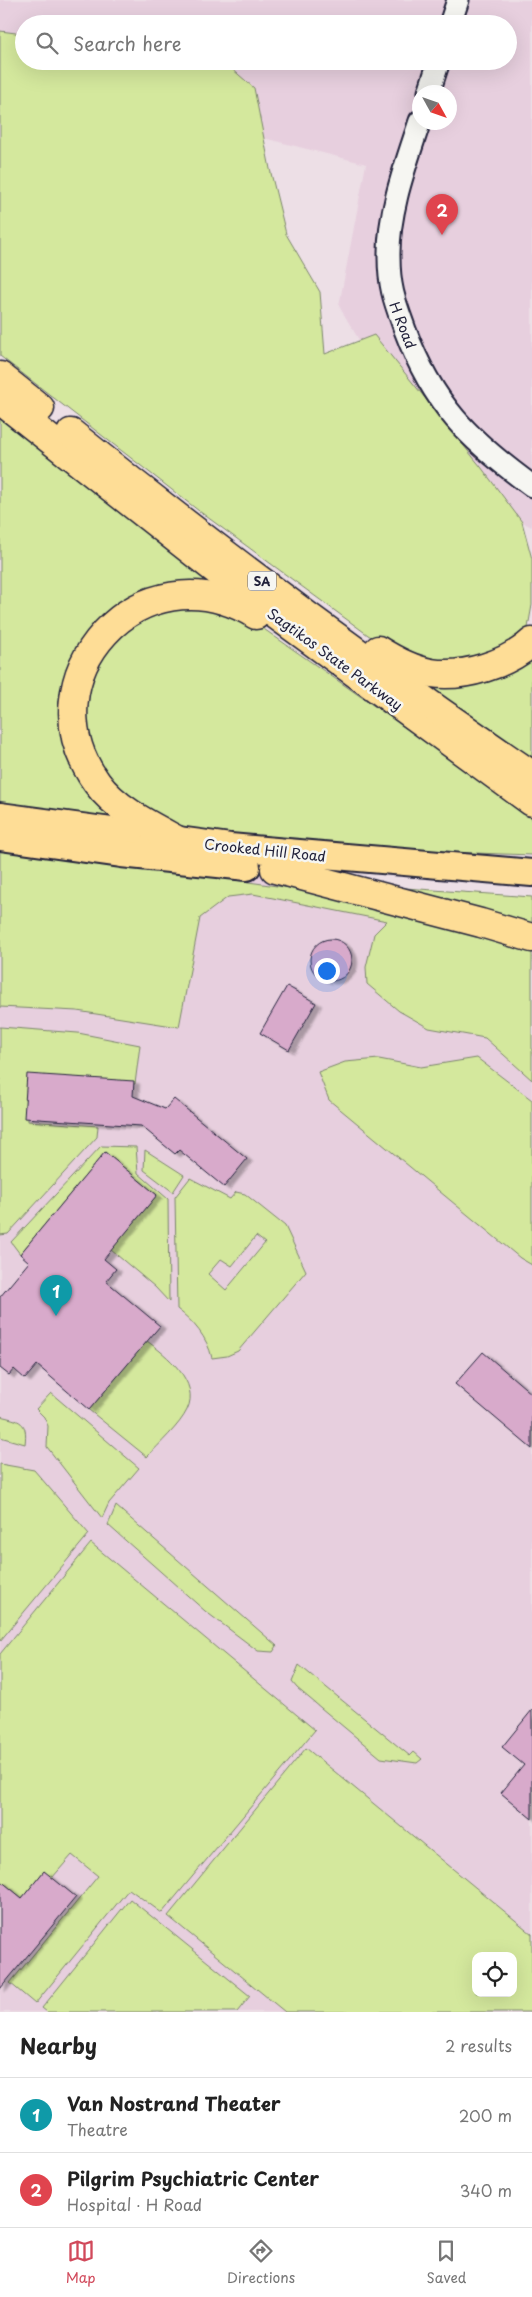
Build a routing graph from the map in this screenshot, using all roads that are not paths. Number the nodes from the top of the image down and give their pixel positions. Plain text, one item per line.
1 (458, 0) edge
2 (453, 15) edge
3 (435, 70) edge
4 (430, 85) edge
5 (417, 130) edge
6 (0, 376) edge
7 (0, 400) edge
8 (532, 486) edge
9 (216, 547) junction
10 (532, 642) edge
11 (360, 677) junction
12 (532, 775) edge
13 (532, 802) edge
14 (0, 816) edge
15 (0, 837) edge
16 (177, 840) junction
17 (275, 869) junction
18 (532, 873) edge
19 (532, 881) edge
20 (532, 938) edge

1 - 2 street
3 - 4 street
5 - 8 street, H Road
6 - 9 highway, Sagtikos State Parkway / SA
7 - 11 highway, Sagtikos State Parkway / SA
9 - 10 highway
9 - 12 highway, Sagtikos State Parkway / SA
11 - 13 highway, Sagtikos State Parkway / SA
11 - 16 highway
14 - 16 main road, Crooked Hill Road
15 - 17 main road, Crooked Hill Road
16 - 18 main road, Crooked Hill Road
17 - 19 main road, Crooked Hill Road
17 - 20 highway

